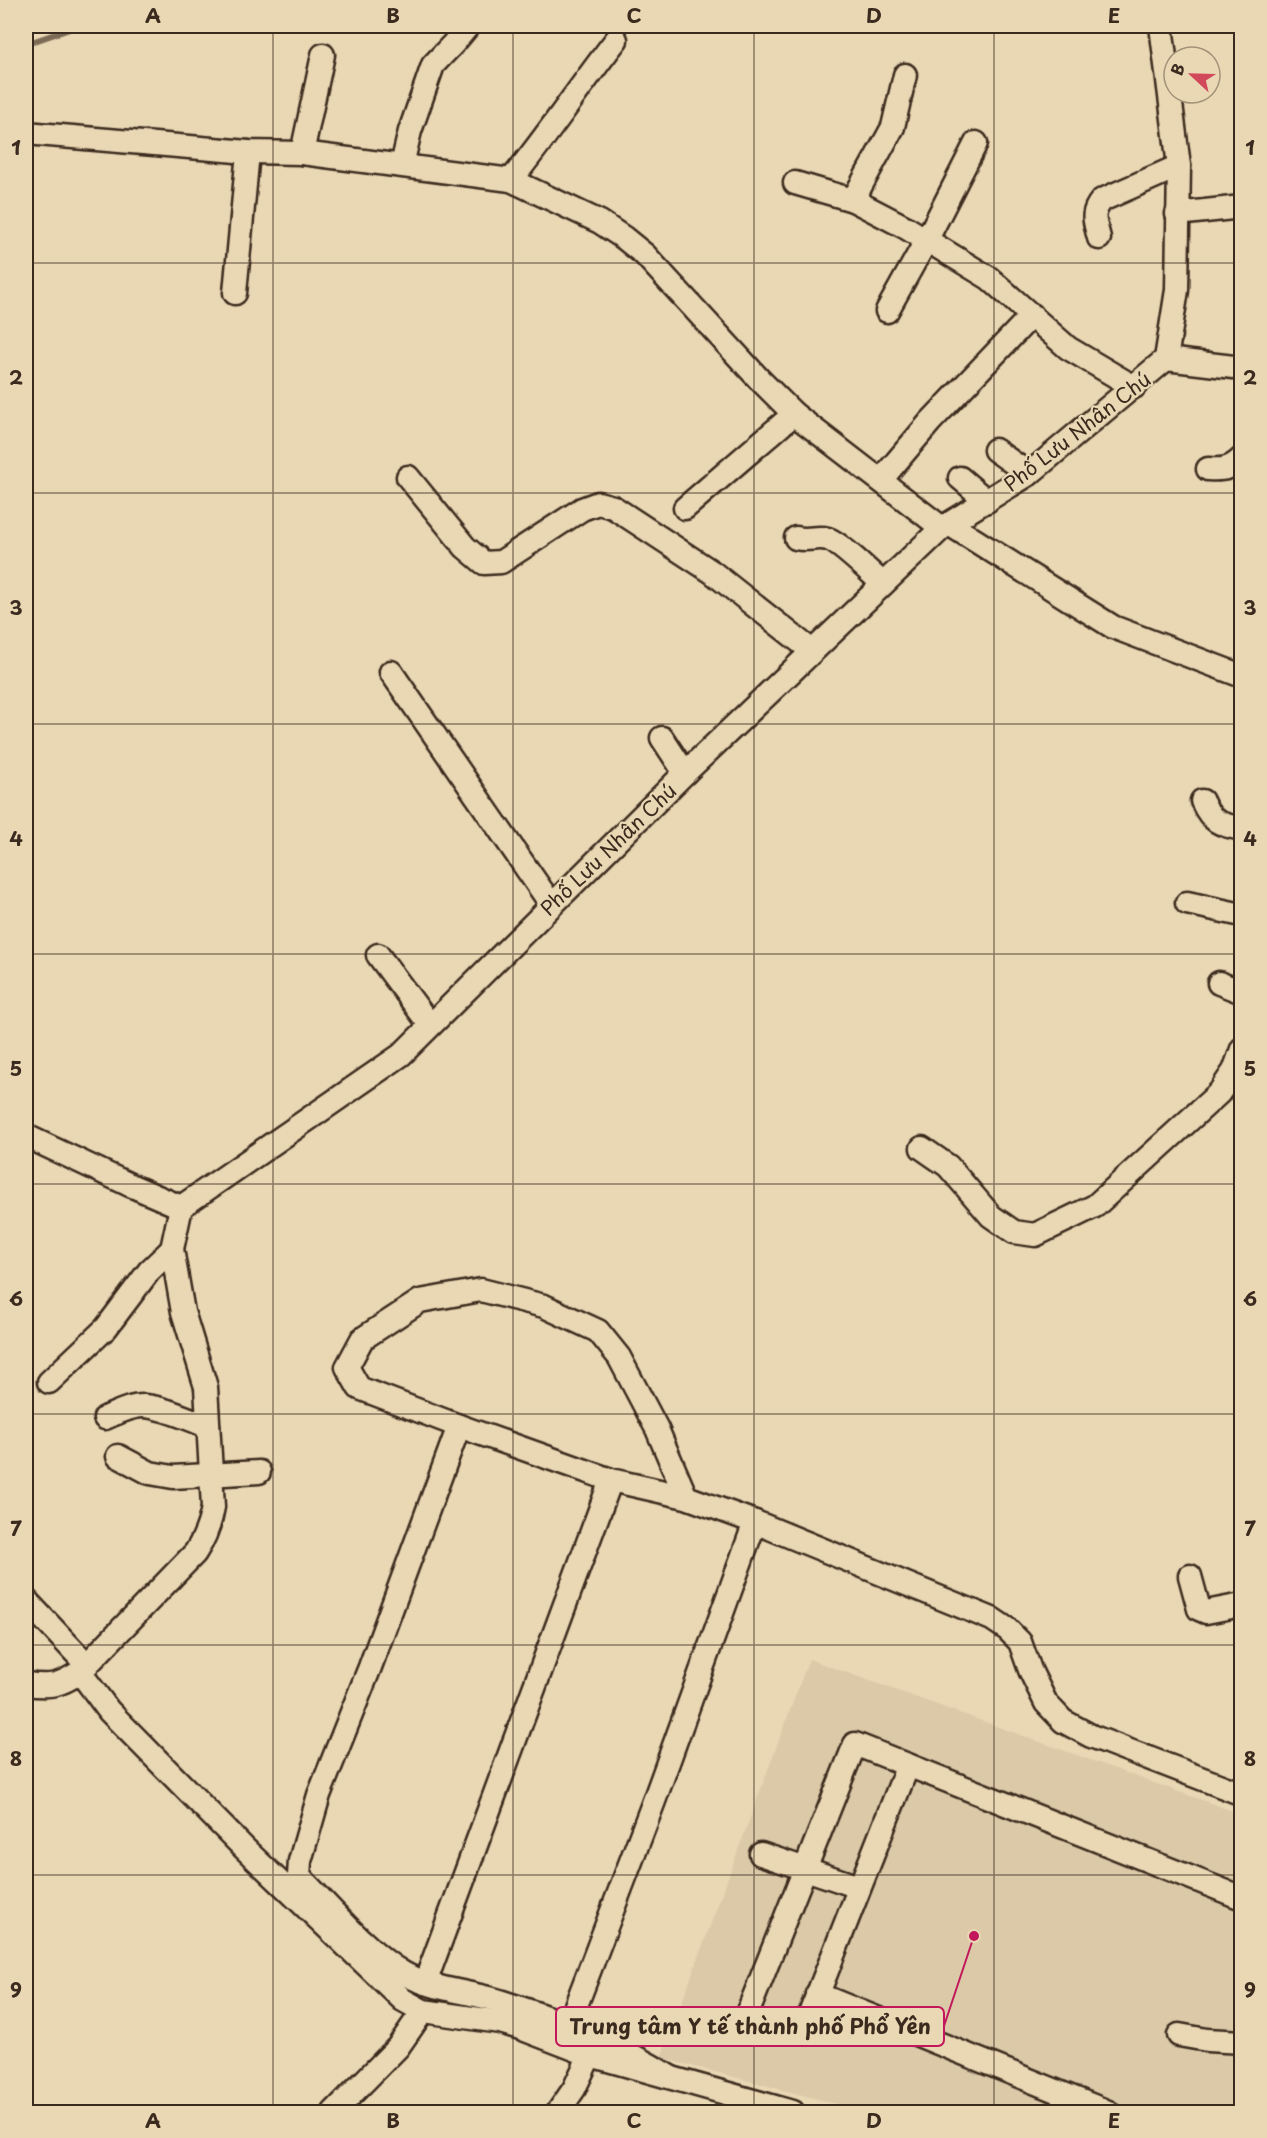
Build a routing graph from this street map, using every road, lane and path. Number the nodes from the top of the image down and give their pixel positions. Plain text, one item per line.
1 (468, 26) edge
2 (1161, 26) edge
3 (616, 40) dead end
4 (322, 55) dead end
5 (905, 75) dead end
6 (26, 133) edge
7 (976, 143) dead end
8 (248, 152) junction
9 (302, 153) junction
10 (402, 165) junction
11 (1179, 166) junction
12 (511, 180) junction
13 (795, 183) dead end
14 (853, 200) junction
15 (1242, 207) edge
16 (1177, 214) junction
17 (1099, 238) dead end
18 (926, 241) junction
19 (236, 293) dead end
20 (887, 311) dead end
21 (1032, 315) junction
22 (1167, 359) junction
23 (1242, 368) edge
24 (1134, 387) junction
25 (794, 414) junction
26 (996, 450) dead end
27 (1242, 458) edge
28 (1208, 470) dead end
29 (1029, 474) junction
30 (408, 477) dead end
31 (960, 478) dead end
32 (881, 480) junction
33 (987, 501) junction
34 (685, 508) dead end
35 (946, 526) junction
36 (796, 538) dead end
37 (883, 584) junction
38 (812, 651) junction
39 (391, 672) dead end
40 (1242, 676) edge
41 (662, 738) dead end
42 (685, 773) junction
43 (1202, 801) dead end
44 (1242, 829) edge
45 (1187, 903) dead end
46 (551, 904) junction
47 (1242, 915) edge
48 (378, 955) dead end
49 (1219, 983) dead end
50 (1242, 992) edge
51 (430, 1025) junction
52 (1242, 1049) edge
53 (26, 1136) edge
54 (922, 1148) dead end
55 (181, 1206) junction
56 (172, 1249) junction
57 (49, 1382) dead end
58 (105, 1418) dead end
59 (208, 1426) junction
60 (459, 1426) junction
61 (118, 1456) dead end
62 (259, 1472) dead end
63 (211, 1476) junction
64 (611, 1480) junction
65 (686, 1497) junction
66 (755, 1522) junction
67 (1190, 1576) dead end
68 (26, 1600) edge
69 (1242, 1605) edge
70 (84, 1668) junction
71 (26, 1684) edge
72 (908, 1765) junction
73 (1242, 1794) edge
74 (760, 1854) dead end
75 (805, 1869) junction
76 (859, 1887) junction
77 (1242, 1899) edge
78 (425, 1983) junction
79 (817, 1994) junction
80 (423, 2011) junction
81 (746, 2017) dead end
82 (808, 2019) dead end
83 (569, 2024) junction
84 (1179, 2035) dead end
85 (1242, 2042) edge
86 (590, 2055) junction
87 (670, 2078) junction
88 (334, 2112) edge
89 (558, 2112) edge
90 (793, 2112) edge
91 (1108, 2112) edge

1 - 10 street
2 - 11 street, Phố Lưu Nhân Chú
3 - 12 street
4 - 9 street
5 - 14 street
6 - 8 street
7 - 18 street
8 - 9 street
8 - 19 street
9 - 10 street
10 - 12 street
11 - 16 street, Phố Lưu Nhân Chú
11 - 17 street
12 - 25 street
13 - 14 street
14 - 18 street
15 - 16 street
16 - 22 street, Phố Lưu Nhân Chú
18 - 20 street
18 - 21 street
21 - 24 street
21 - 32 street
22 - 23 street
22 - 24 street, Phố Lưu Nhân Chú
24 - 29 street, Phố Lưu Nhân Chú
25 - 32 street
25 - 34 street
26 - 29 street
27 - 28 street
29 - 33 street, Phố Lưu Nhân Chú
30 - 38 street
31 - 33 street
32 - 35 street
33 - 35 street, Phố Lưu Nhân Chú
35 - 37 street, Phố Lưu Nhân Chú
35 - 40 street
36 - 37 street
37 - 38 street, Phố Lưu Nhân Chú
38 - 42 street, Phố Lưu Nhân Chú
39 - 46 street
41 - 42 street
42 - 46 street, Phố Lưu Nhân Chú
43 - 44 street
45 - 47 street
46 - 51 street, Phố Lưu Nhân Chú
48 - 51 street
49 - 50 street
51 - 55 street, Phố Lưu Nhân Chú
52 - 54 street
53 - 55 street
55 - 56 street
56 - 57 street
56 - 59 street
58 - 59 street
59 - 63 street
60 - 64 street
60 - 65 street
60 - 78 street
61 - 63 street
62 - 63 street
63 - 70 street
64 - 65 street
64 - 78 street
65 - 66 street
66 - 73 street
66 - 83 street
67 - 69 street
68 - 70 street
70 - 71 street
70 - 80 street
72 - 75 street
72 - 76 street
72 - 77 street
74 - 75 street
75 - 76 street
75 - 81 street
76 - 79 street
78 - 83 street
79 - 82 street
79 - 91 street
80 - 86 street
80 - 88 street
83 - 87 street
84 - 85 street
86 - 87 street
86 - 89 street
87 - 90 street

